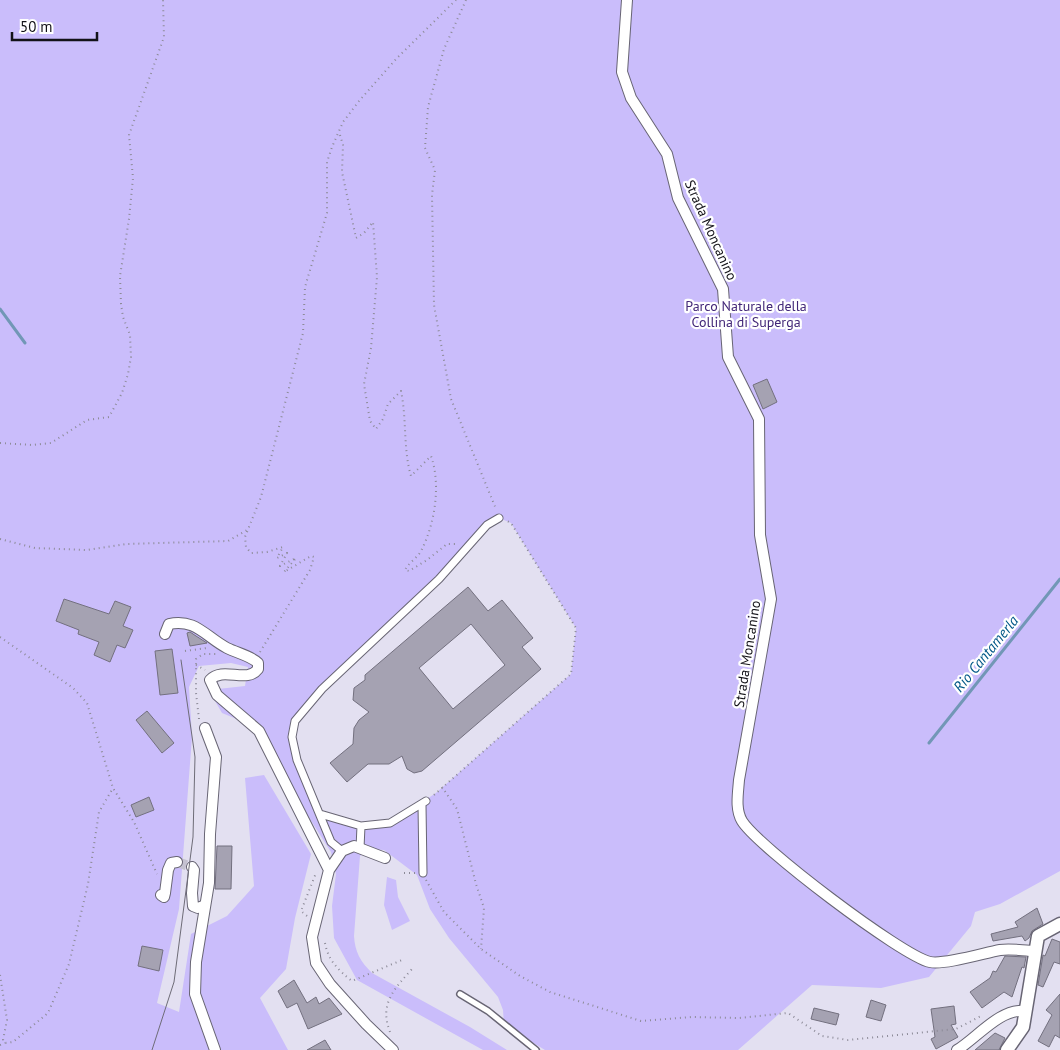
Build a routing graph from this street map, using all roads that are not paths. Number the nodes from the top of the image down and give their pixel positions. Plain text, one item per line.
1 (627, 0) edge
2 (499, 518) road end
3 (165, 634) dead end
4 (205, 728) road end
5 (320, 814) junction
6 (361, 826) junction
7 (360, 848) junction
8 (342, 851) junction
9 (386, 858) dead end
10 (177, 862) dead end
11 (192, 867) dead end
12 (330, 870) junction
13 (423, 874) road end
14 (161, 895) road end
15 (205, 905) junction
16 (1060, 924) edge
17 (1034, 951) junction
18 (460, 994) dead end
19 (1025, 1011) junction
20 (215, 1050) edge
21 (393, 1050) edge
22 (536, 1050) edge
23 (957, 1050) edge
24 (1007, 1050) edge

1 - 17 street, Strada Moncanino
2 - 5 street
3 - 12 street
4 - 15 street
5 - 6 street
5 - 8 street
6 - 7 street
6 - 13 street
7 - 8 street
7 - 9 street
8 - 12 street
10 - 14 street
11 - 15 street
12 - 21 street
15 - 20 street
16 - 17 street
17 - 19 street
18 - 22 lane
19 - 23 street
19 - 24 street

